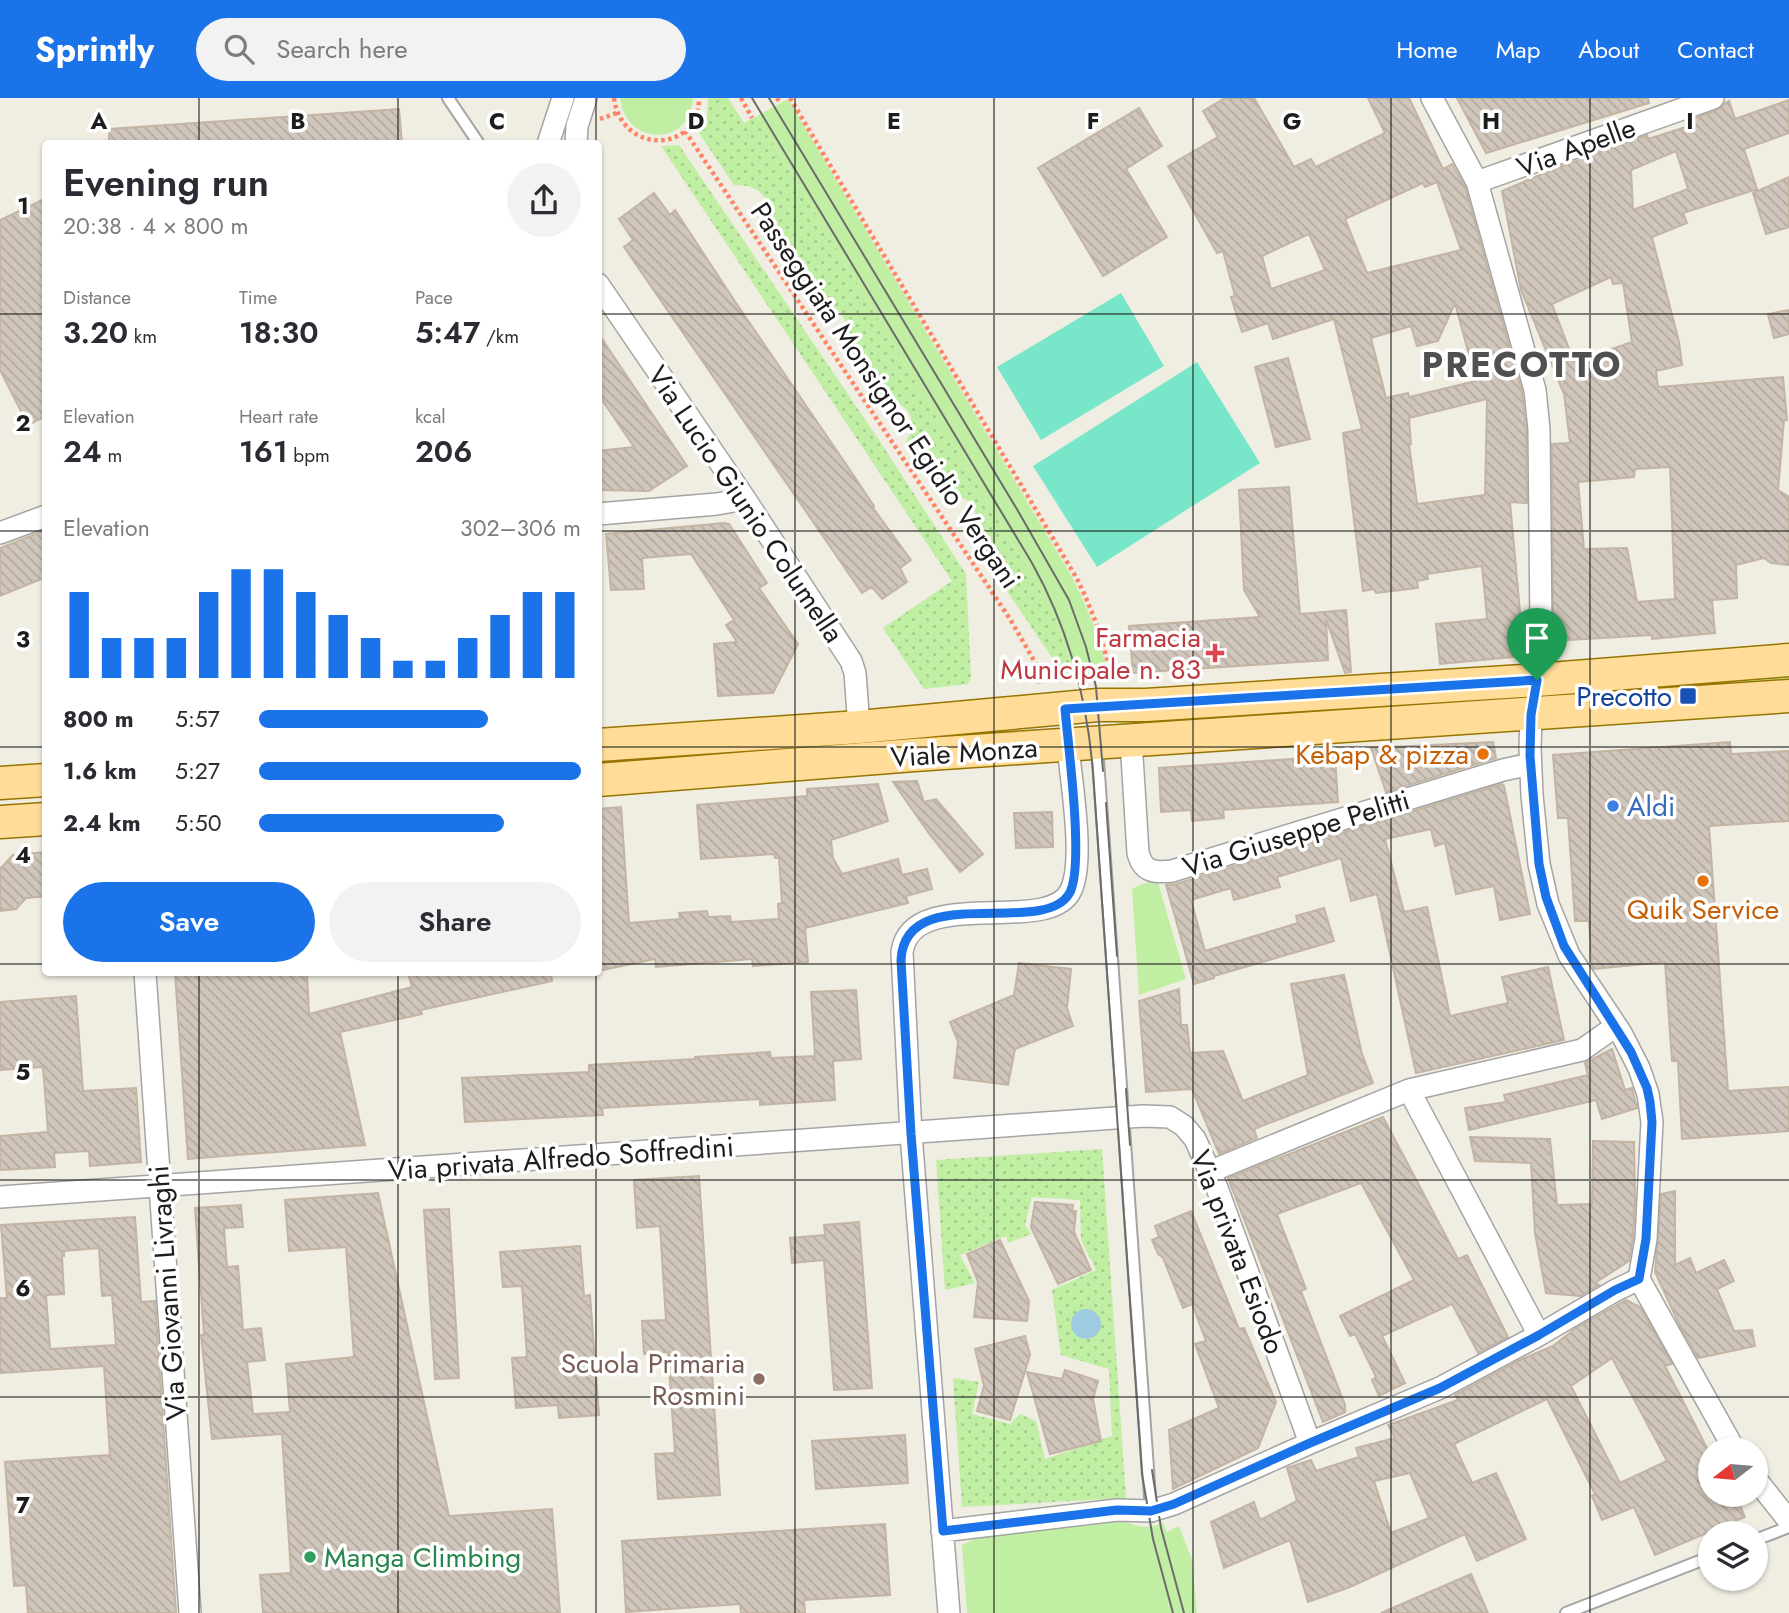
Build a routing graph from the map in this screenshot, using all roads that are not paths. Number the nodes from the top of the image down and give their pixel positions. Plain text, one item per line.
1 (448, 98) edge
2 (563, 98) edge
3 (586, 98) edge
4 (1432, 98) edge
5 (1713, 98) edge
6 (1678, 103) edge
7 (476, 140) edge
8 (549, 140) edge
9 (576, 140) edge
10 (1477, 183) junction
11 (602, 293) edge
12 (745, 499) junction
13 (602, 514) edge
14 (42, 517) edge
15 (0, 533) edge
16 (1789, 660) edge
17 (1537, 680) junction
18 (1789, 696) edge
19 (1371, 707) junction
20 (1065, 709) junction
21 (1531, 715) junction
22 (859, 727) junction
23 (1131, 740) junction
24 (602, 745) edge
25 (1082, 745) junction
26 (1530, 764) junction
27 (42, 780) edge
28 (602, 780) edge
29 (0, 783) edge
30 (42, 819) edge
31 (0, 822) edge
32 (145, 976) edge
33 (1616, 1026) junction
34 (1409, 1090) junction
35 (1122, 1119) junction
36 (911, 1134) junction
37 (1209, 1172) junction
38 (159, 1185) junction
39 (0, 1197) edge
40 (1639, 1279) junction
41 (1539, 1335) junction
42 (1727, 1437) edge
43 (1310, 1443) junction
44 (1768, 1494) edge
45 (1151, 1511) junction
46 (1789, 1521) edge
47 (1789, 1527) edge
48 (943, 1531) junction
49 (1768, 1535) edge
50 (1698, 1563) edge
51 (190, 1613) edge
52 (949, 1613) edge
53 (1566, 1613) edge

1 - 7 lane
2 - 8 street
3 - 9 street
4 - 10 street
5 - 6 street, Via Apelle
6 - 10 street, Via Apelle
10 - 17 street
11 - 12 street, Via Lucio Giunio Columella
12 - 13 street
12 - 22 street, Via Lucio Giunio Columella
14 - 15 street
16 - 17 main road, Viale Monza
17 - 19 main road, Viale Monza
17 - 21 main road
18 - 21 main road, Viale Monza
19 - 20 main road, Viale Monza
19 - 21 main road, Viale Monza
19 - 23 main road, Viale Monza
20 - 22 main road, Viale Monza
20 - 25 main road
21 - 26 street
22 - 24 main road, Viale Monza
23 - 25 main road, Viale Monza
23 - 26 street, Via Giuseppe Pelitti
25 - 28 main road, Viale Monza
25 - 35 lane
25 - 36 street
26 - 33 street
27 - 29 main road
30 - 31 main road
32 - 38 street, Via Giovanni Livraghi
33 - 34 street
33 - 40 street
34 - 37 street
34 - 41 street
35 - 36 street, Via privata Alfredo Soffredini
35 - 37 street, Via privata Esiodo
35 - 45 lane
36 - 38 street, Via privata Alfredo Soffredini
36 - 48 street
37 - 43 street, Via privata Esiodo
38 - 39 street, Via privata Alfredo Soffredini
38 - 51 street, Via Giovanni Livraghi
40 - 41 street
40 - 42 street
41 - 43 street
43 - 45 street
44 - 46 street
45 - 48 street
47 - 49 lane
48 - 52 street
50 - 53 lane

